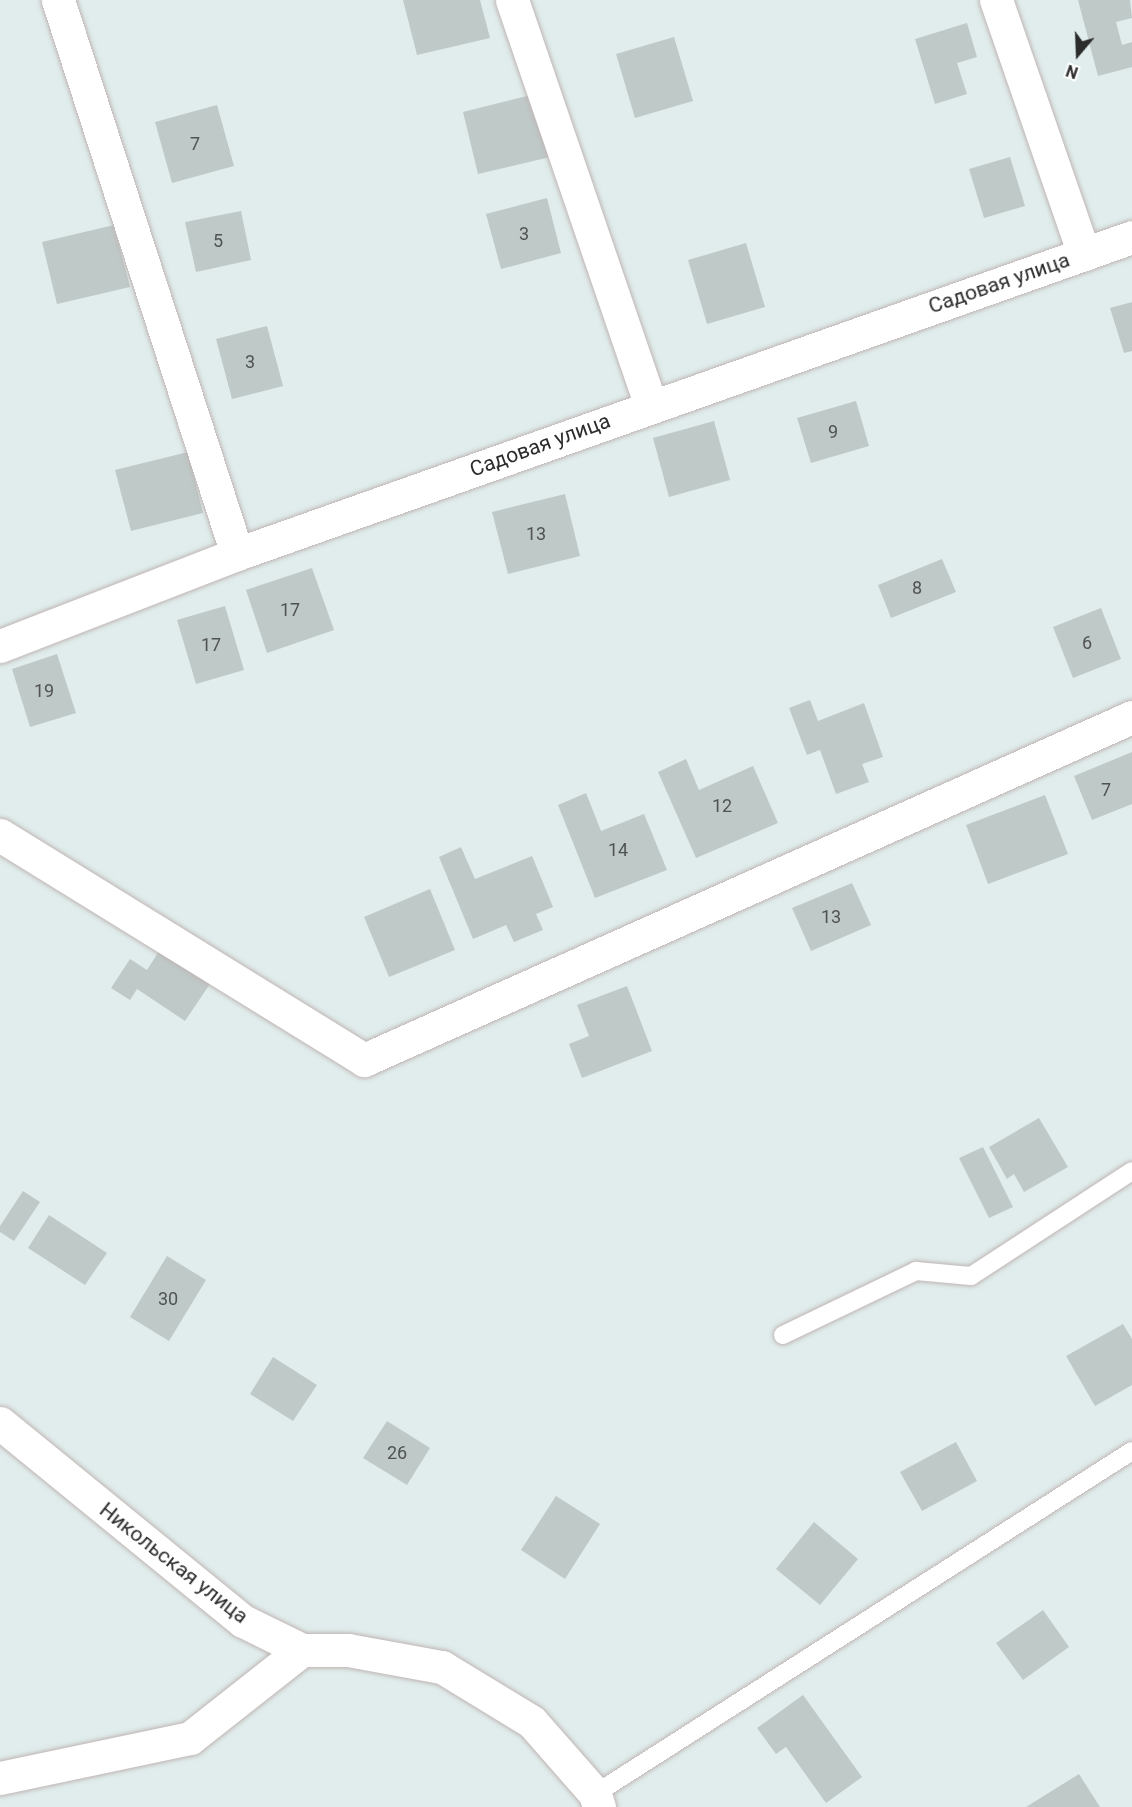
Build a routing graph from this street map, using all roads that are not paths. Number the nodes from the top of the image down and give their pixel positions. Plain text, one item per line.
1 (58, 0) edge
2 (512, 0) edge
3 (996, 0) edge
4 (1132, 237) edge
5 (1084, 254) junction
6 (651, 405) junction
7 (237, 555) junction
8 (0, 646) edge
9 (1132, 717) edge
10 (0, 835) edge
11 (1132, 1171) edge
12 (783, 1335) dead end
13 (0, 1423) edge
14 (1132, 1451) edge
15 (302, 1650) junction
16 (0, 1778) edge
17 (597, 1801) edge

1 - 7 street
2 - 6 street
3 - 5 street, Садовая улица
4 - 5 street, Садовая улица
5 - 6 street, Садовая улица
6 - 7 street, Садовая улица
7 - 8 street, Садовая улица
9 - 10 street
11 - 12 lane
13 - 15 street, Никольская улица
14 - 17 lane
15 - 16 street
15 - 17 street, Никольская улица

